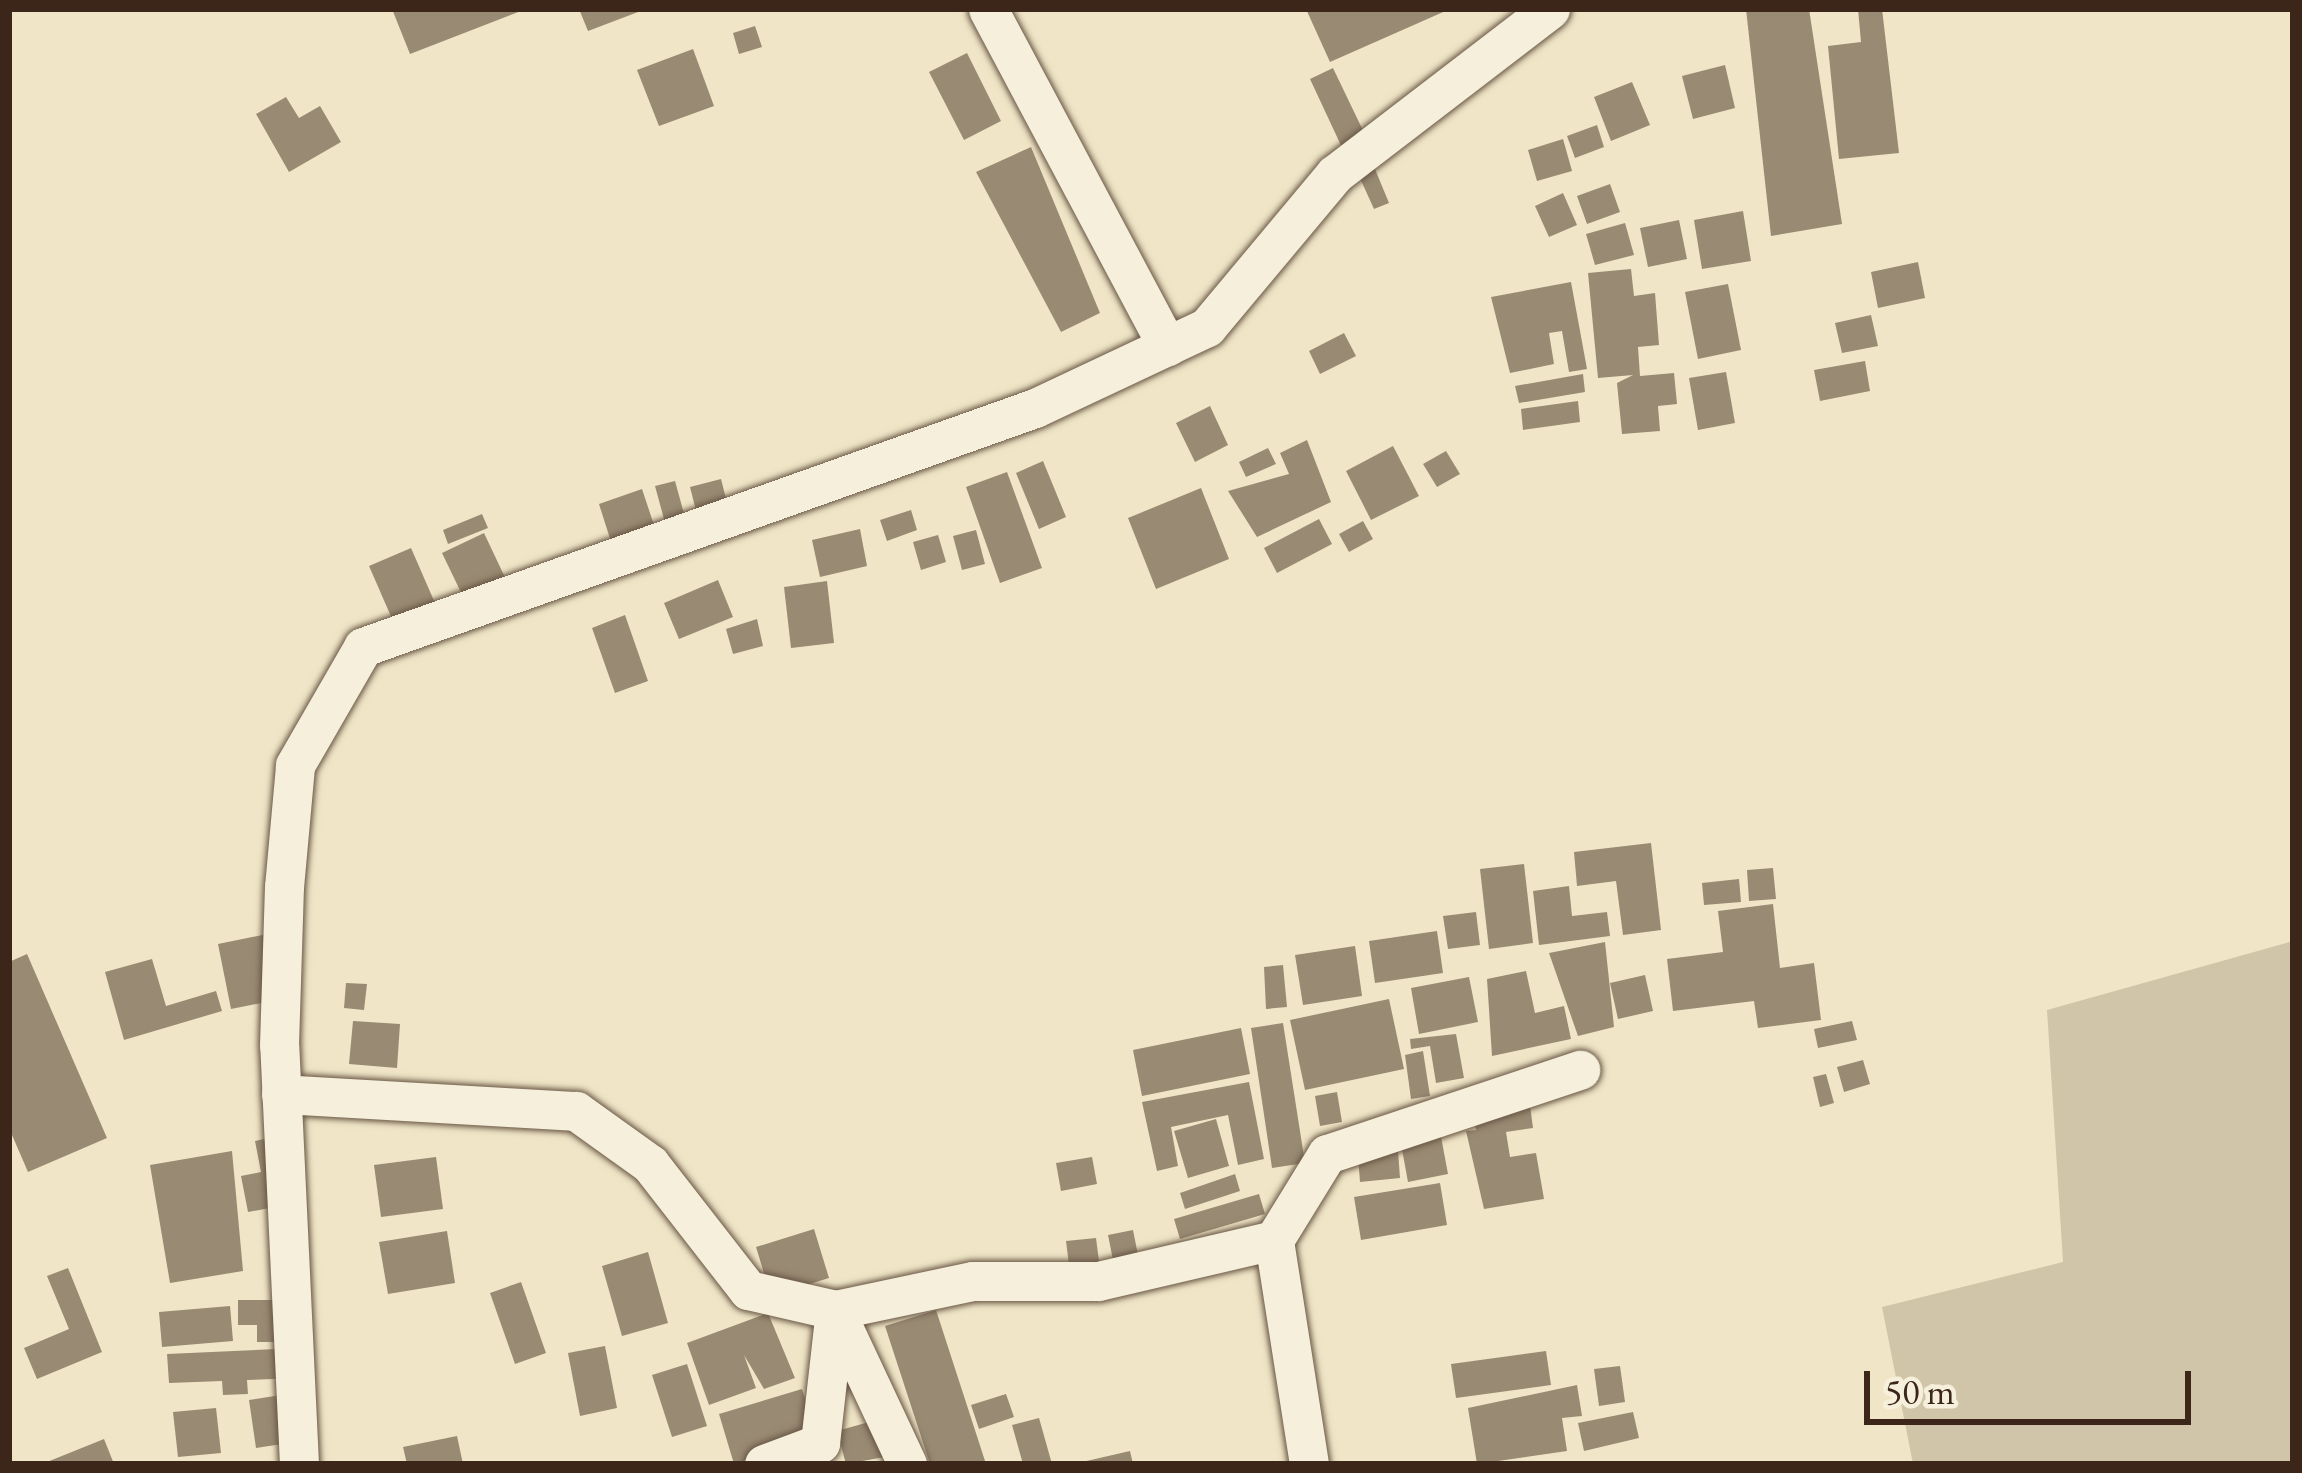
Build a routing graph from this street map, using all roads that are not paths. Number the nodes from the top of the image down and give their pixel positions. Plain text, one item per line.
1 (988, 9) edge
2 (1550, 9) edge
3 (1167, 346) junction
4 (1580, 1070) dead end
5 (281, 1094) junction
6 (1274, 1240) junction
7 (835, 1310) junction
8 (299, 1464) edge
9 (764, 1464) edge
10 (907, 1464) edge
11 (1309, 1464) edge

1 - 3 street
2 - 3 street
3 - 5 street
4 - 6 street
5 - 7 street
5 - 8 street
6 - 7 street
6 - 11 street
7 - 9 street
7 - 10 street

